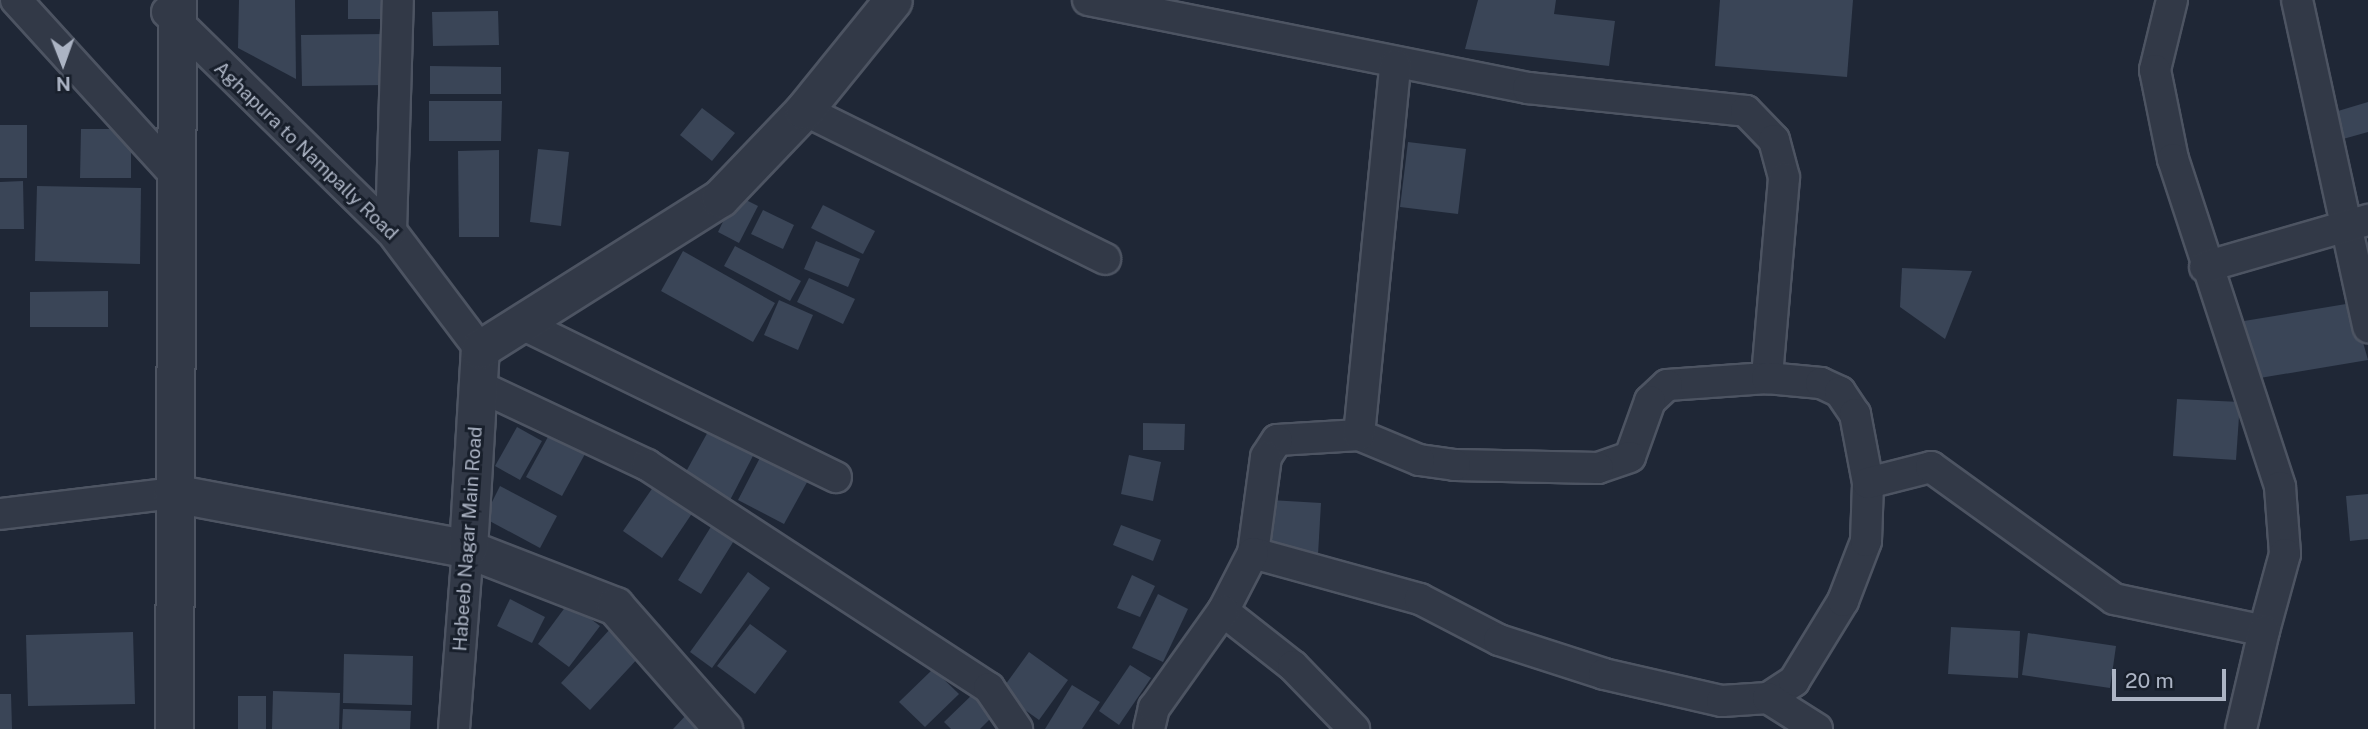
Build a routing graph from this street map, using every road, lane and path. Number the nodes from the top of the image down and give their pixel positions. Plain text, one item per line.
1 (16, 0) edge
2 (398, 0) edge
3 (893, 0) edge
4 (1088, 0) edge
5 (2172, 0) edge
6 (2297, 0) edge
7 (171, 8) edge
8 (1395, 65) junction
9 (804, 110) junction
10 (177, 177) junction
11 (2356, 223) edge
12 (391, 231) junction
13 (1105, 259) dead end
14 (2205, 267) junction
15 (524, 324) junction
16 (2368, 327) edge
17 (480, 349) junction
18 (1767, 378) junction
19 (479, 386) junction
20 (1359, 435) junction
21 (836, 477) dead end
22 (1868, 482) junction
23 (173, 493) junction
24 (0, 514) edge
25 (468, 549) junction
26 (1252, 553) junction
27 (1223, 611) junction
28 (2264, 631) junction
29 (1768, 698) junction
30 (174, 729) edge
31 (454, 729) edge
32 (723, 729) edge
33 (1017, 729) edge
34 (1149, 729) edge
35 (1354, 729) edge
36 (1817, 729) edge
37 (2241, 729) edge

1 - 10 street
2 - 12 street
3 - 9 street
4 - 8 street
5 - 14 street
6 - 11 street
7 - 10 street
7 - 12 street, Aghapura to Nampally Road
8 - 18 street
8 - 20 street
9 - 13 street
9 - 15 street
10 - 23 street
11 - 14 street
11 - 16 street
12 - 17 street, Aghapura to Nampally Road
14 - 28 street
15 - 17 street
15 - 21 street
17 - 19 street, Habeeb Nagar Main Road
18 - 20 street
18 - 22 street
19 - 25 street, Habeeb Nagar Main Road
19 - 33 street
20 - 26 street
22 - 28 street
22 - 29 street
23 - 24 street
23 - 25 street
23 - 30 street
25 - 31 street, Habeeb Nagar Main Road
25 - 32 street
26 - 27 street
26 - 29 street
27 - 34 street
27 - 35 street
28 - 37 street
29 - 36 street

